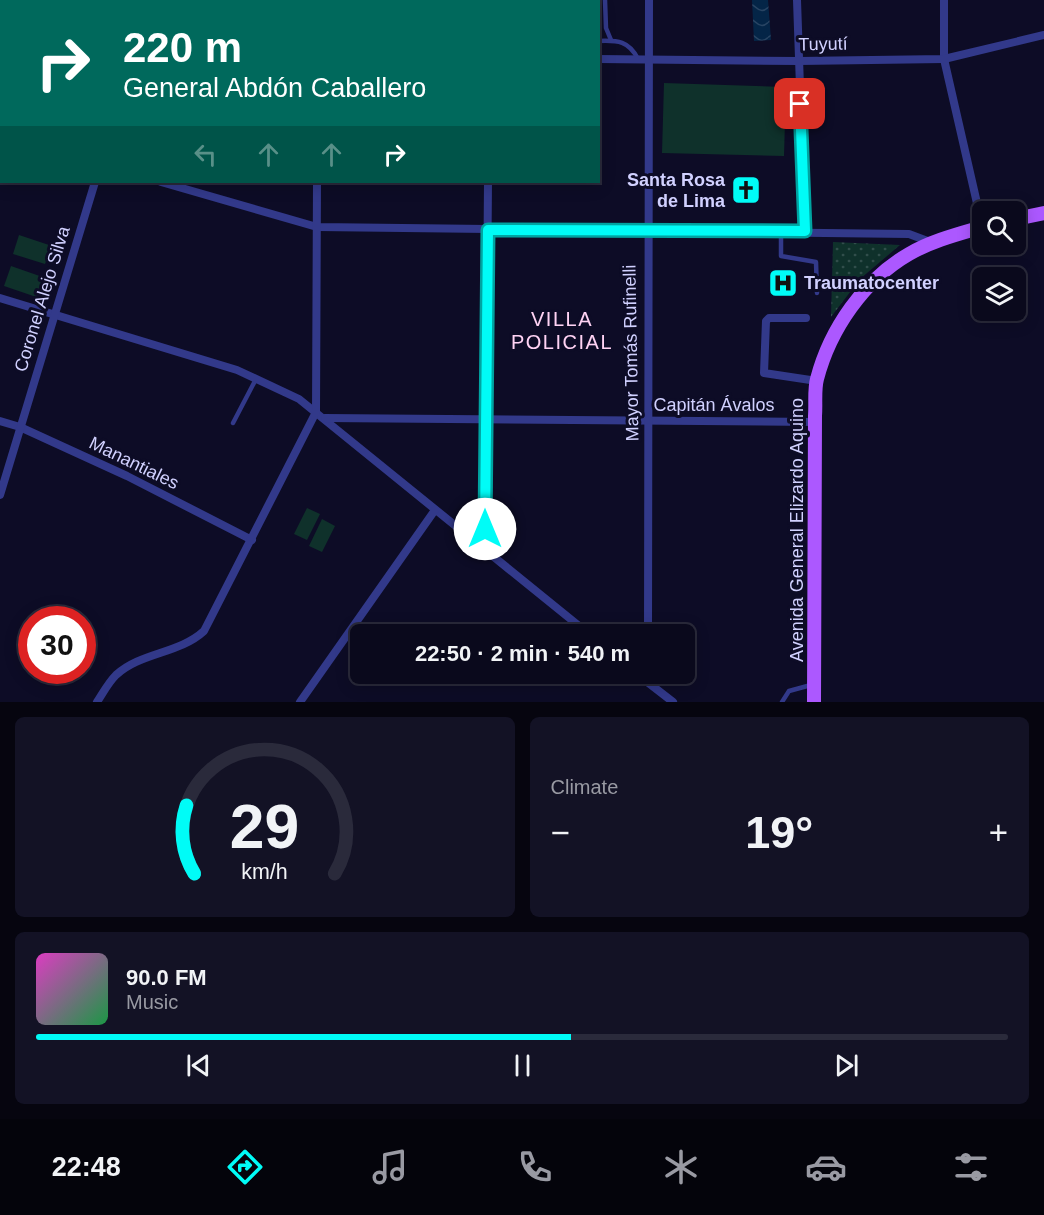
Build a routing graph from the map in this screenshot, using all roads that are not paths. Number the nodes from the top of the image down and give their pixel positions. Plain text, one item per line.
1 (605, 0) edge
2 (649, 0) edge
3 (797, 0) edge
4 (944, 0) edge
5 (1044, 35) edge
6 (611, 40) junction
7 (600, 41) edge
8 (600, 59) edge
9 (643, 59) junction
10 (944, 59) junction
11 (799, 62) junction
12 (95, 183) edge
13 (165, 183) edge
14 (317, 183) edge
15 (488, 183) edge
16 (976, 201) edge
17 (1044, 213) edge
18 (1026, 217) edge
19 (317, 226) junction
20 (972, 229) edge
21 (488, 230) junction
22 (647, 231) junction
23 (781, 231) junction
24 (805, 231) junction
25 (933, 243) junction
26 (817, 293) dead end
27 (0, 298) edge
28 (55, 315) junction
29 (806, 318) dead end
30 (256, 379) junction
31 (817, 381) junction
32 (316, 412) junction
33 (325, 418) junction
34 (486, 420) junction
35 (0, 421) edge
36 (649, 422) junction
37 (815, 422) junction
38 (233, 423) dead end
39 (20, 427) junction
40 (0, 495) edge
41 (435, 510) junction
42 (252, 540) junction
43 (485, 551) junction
44 (576, 624) edge
45 (648, 624) edge
46 (654, 684) edge
47 (814, 684) junction
48 (97, 702) edge
49 (300, 702) edge
50 (674, 702) edge
51 (782, 702) edge
52 (814, 702) edge

1 - 6 lane
2 - 9 street, Mayor Tomás Rufinelli
3 - 11 street
4 - 10 street
5 - 10 street, Tuyutí
6 - 7 lane
6 - 9 lane
8 - 9 street, Tuyutí
9 - 11 street, Tuyutí
9 - 22 street, Mayor Tomás Rufinelli
10 - 11 street, Tuyutí
10 - 16 street
11 - 24 street
12 - 28 street, Coronel Alejo Silva
13 - 19 street
14 - 19 street
15 - 21 street
17 - 18 main road
19 - 21 street
19 - 32 street
20 - 25 main road, Avenida General Elizardo Aquino
21 - 22 street
21 - 34 street
22 - 23 street
22 - 36 street, Mayor Tomás Rufinelli
23 - 24 street
23 - 26 lane
24 - 25 street
25 - 31 main road, Avenida General Elizardo Aquino
27 - 28 street
28 - 30 street
28 - 39 street, Coronel Alejo Silva
29 - 31 street
30 - 32 street
30 - 38 lane
31 - 37 main road, Avenida General Elizardo Aquino
32 - 33 street
32 - 42 street
33 - 34 street, Capitán Ávalos
33 - 41 street
34 - 36 street, Capitán Ávalos
34 - 43 street
35 - 39 street, Manantiales
36 - 37 street, Capitán Ávalos
36 - 45 street, Mayor Tomás Rufinelli
37 - 47 main road, Avenida General Elizardo Aquino
39 - 40 street, Coronel Alejo Silva
39 - 42 street, Manantiales
41 - 43 street
41 - 49 street
42 - 48 street
43 - 44 street
46 - 50 street
47 - 51 lane
47 - 52 main road, Avenida General Elizardo Aquino

